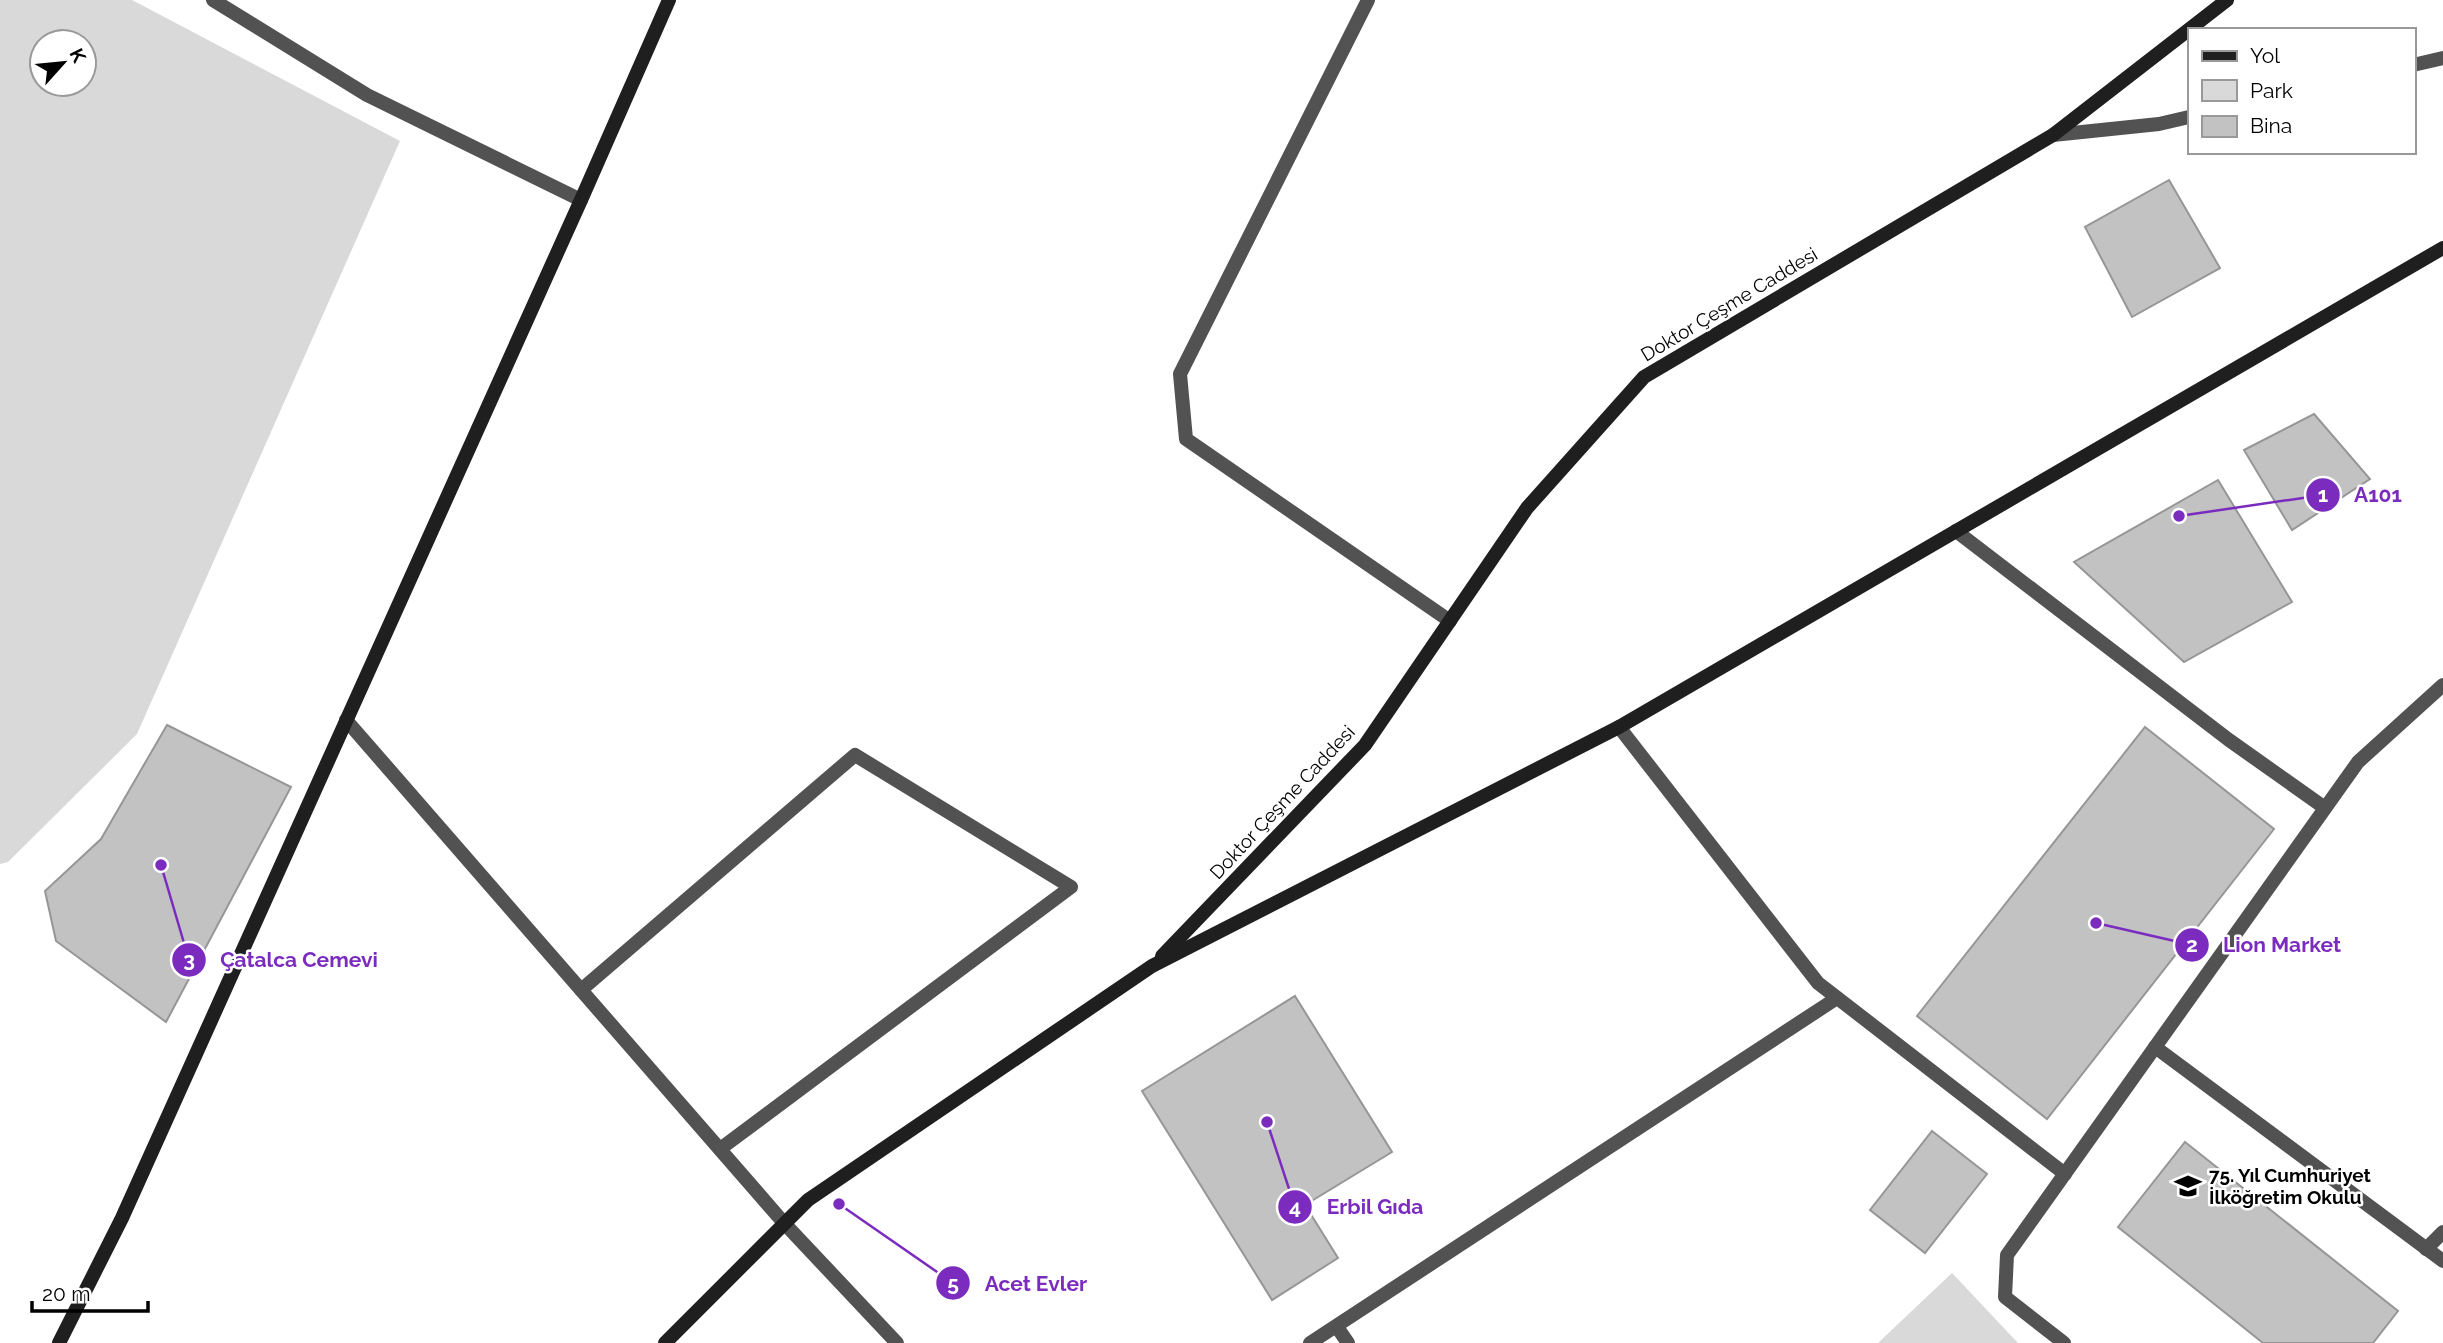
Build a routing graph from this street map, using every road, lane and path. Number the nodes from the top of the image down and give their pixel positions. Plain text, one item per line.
1 (213, 0) edge
2 (669, 0) edge
3 (1368, 0) edge
4 (2227, 0) edge
5 (2191, 28) edge
6 (2188, 30) edge
7 (2443, 58) edge
8 (2415, 65) edge
9 (2188, 117) edge
10 (2053, 135) junction
11 (581, 200) junction
12 (2443, 248) edge
13 (1956, 531) junction
14 (1450, 621) junction
15 (2443, 685) edge
16 (346, 720) junction
17 (1619, 727) junction
18 (2325, 808) junction
19 (1152, 966) junction
20 (581, 990) junction
21 (1837, 998) junction
22 (2155, 1047) junction
23 (720, 1149) junction
24 (2065, 1174) junction
25 (784, 1223) junction
26 (2443, 1232) edge
27 (2426, 1248) junction
28 (2443, 1261) edge
29 (1337, 1327) junction
30 (60, 1343) edge
31 (665, 1343) edge
32 (897, 1343) edge
33 (1310, 1343) edge
34 (1348, 1343) edge
35 (2064, 1343) edge

1 - 11 street
2 - 11 street
3 - 14 street
4 - 5 street, Doktor Çeşme Caddesi
6 - 10 street, Doktor Çeşme Caddesi
7 - 8 street
9 - 10 street
10 - 14 street, Doktor Çeşme Caddesi
11 - 16 street
12 - 13 street
13 - 17 street
13 - 18 street
14 - 19 street, Doktor Çeşme Caddesi
15 - 18 street
16 - 20 street
16 - 30 street
17 - 19 street
17 - 21 street
18 - 22 street
19 - 25 street
20 - 23 street
20 - 23 street
21 - 24 street
21 - 29 street
22 - 24 street
22 - 27 street
23 - 25 street
24 - 35 street
25 - 31 street
25 - 32 street
26 - 27 street
27 - 28 street
29 - 33 street
29 - 34 street

